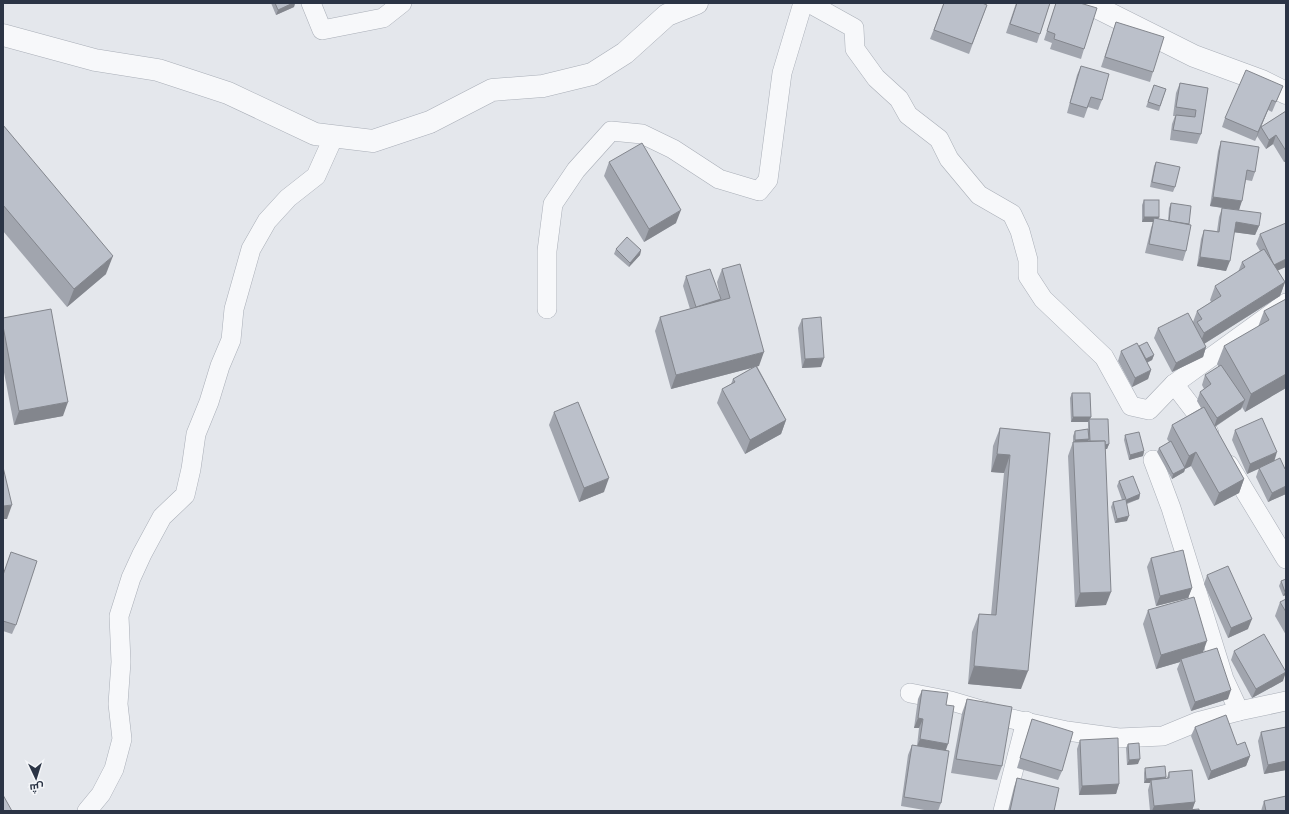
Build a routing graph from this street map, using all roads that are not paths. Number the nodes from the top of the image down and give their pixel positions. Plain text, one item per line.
1 (311, 3) edge
2 (402, 3) edge
3 (697, 3) edge
4 (803, 3) edge
5 (809, 3) edge
6 (1084, 3) edge
7 (3, 35) edge
8 (1286, 93) edge
9 (334, 136) junction
10 (1286, 303) edge
11 (547, 309) dead end
12 (1174, 384) junction
13 (1153, 460) dead end
14 (1286, 559) edge
15 (910, 693) dead end
16 (1286, 701) edge
17 (1239, 711) junction
18 (1026, 721) junction
19 (87, 811) edge
20 (1003, 811) edge

1 - 2 street
3 - 9 street
4 - 11 street
5 - 12 street
6 - 8 street
7 - 9 street
9 - 19 street
10 - 12 street
12 - 14 street
13 - 17 street
15 - 18 street
16 - 17 street
17 - 18 street
18 - 20 street

